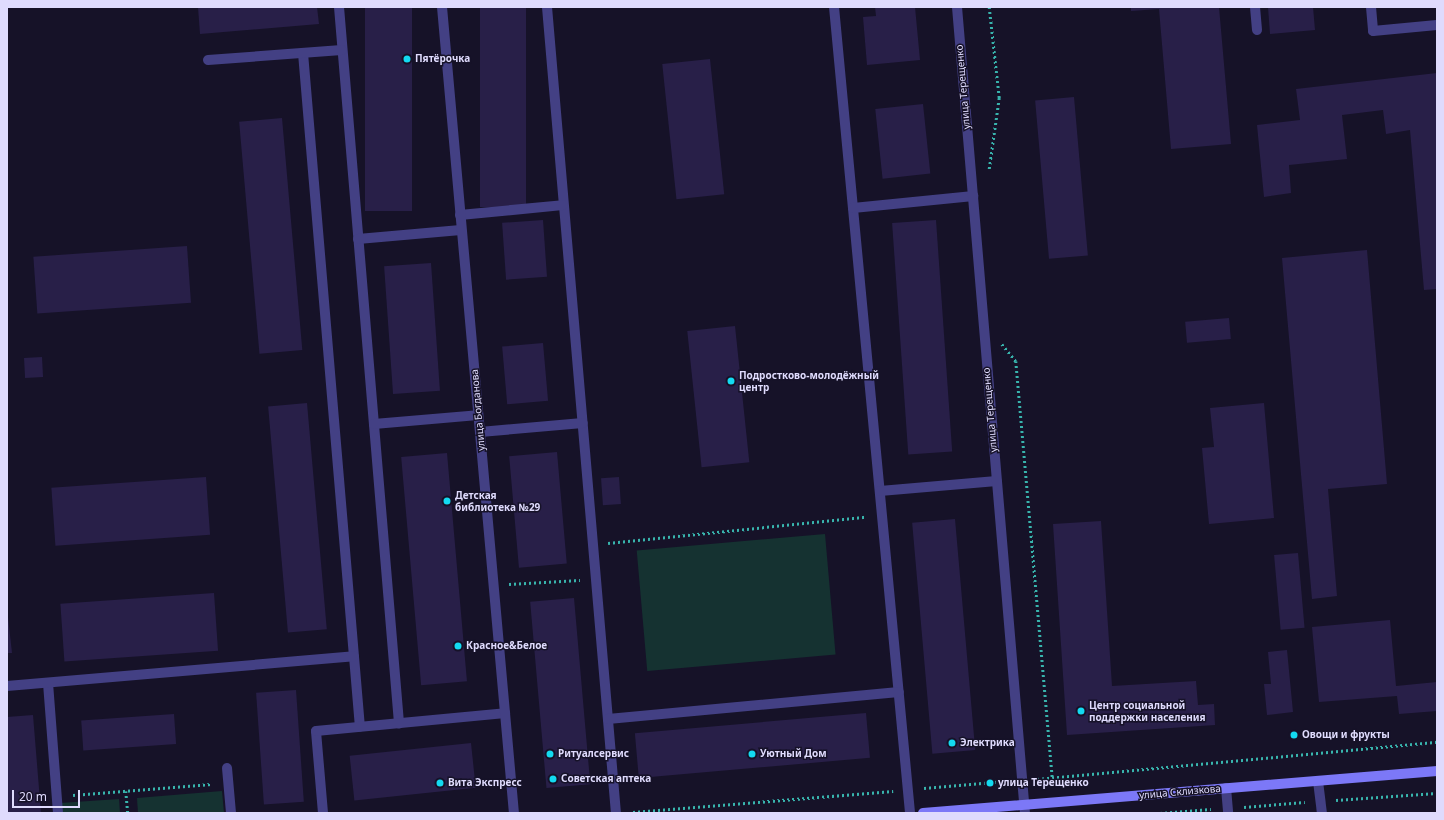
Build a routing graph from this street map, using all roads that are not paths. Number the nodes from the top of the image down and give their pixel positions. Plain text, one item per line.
1 (339, 7) edge
2 (442, 7) edge
3 (547, 7) edge
4 (834, 7) edge
5 (956, 7) edge
6 (1255, 7) edge
7 (1371, 7) edge
8 (1437, 25) edge
9 (1257, 30) dead end
10 (342, 50) junction
11 (303, 53) junction
12 (208, 60) dead end
13 (972, 196) junction
14 (564, 205) junction
15 (853, 208) junction
16 (460, 215) junction
17 (461, 230) junction
18 (358, 239) junction
19 (478, 415) junction
20 (582, 423) junction
21 (374, 424) junction
22 (480, 432) junction
23 (996, 481) junction
24 (880, 491) junction
25 (354, 656) junction
26 (48, 683) junction
27 (7, 686) edge
28 (899, 692) junction
29 (505, 713) junction
30 (608, 719) junction
31 (399, 723) junction
32 (360, 727) junction
33 (227, 768) dead end
34 (1437, 771) edge
35 (1318, 781) junction
36 (1226, 788) junction
37 (1025, 809) edge
38 (1228, 810) edge
39 (58, 813) edge
40 (231, 813) edge
41 (323, 813) edge
42 (514, 813) edge
43 (616, 813) edge
44 (910, 813) edge
45 (923, 813) edge
46 (1322, 813) edge

1 - 10 street
2 - 16 street, улица Богданова
3 - 14 street
4 - 15 street
5 - 13 street, улица Терещенко
6 - 9 street
7 - 8 street
10 - 11 street
10 - 18 street
11 - 12 street
11 - 25 street
13 - 15 street
13 - 23 street, улица Терещенко
14 - 16 street
14 - 20 street
15 - 24 street
16 - 17 street, улица Богданова
17 - 18 street
17 - 19 street, улица Богданова
18 - 21 street
19 - 21 street
19 - 22 street, улица Богданова
20 - 22 street
20 - 30 street
21 - 31 street
22 - 29 street, улица Богданова
23 - 24 street
23 - 37 street, улица Терещенко
24 - 28 street
25 - 26 street
25 - 32 street
26 - 27 street
26 - 39 street
28 - 30 street
28 - 44 street
29 - 31 street
29 - 42 street, улица Богданова
30 - 43 street
31 - 32 street
32 - 41 street
33 - 40 street
34 - 35 street, улица Склизкова
35 - 36 street, улица Склизкова
35 - 46 street
36 - 37 street, улица Склизкова
36 - 38 street
37 - 45 street, улица Склизкова

